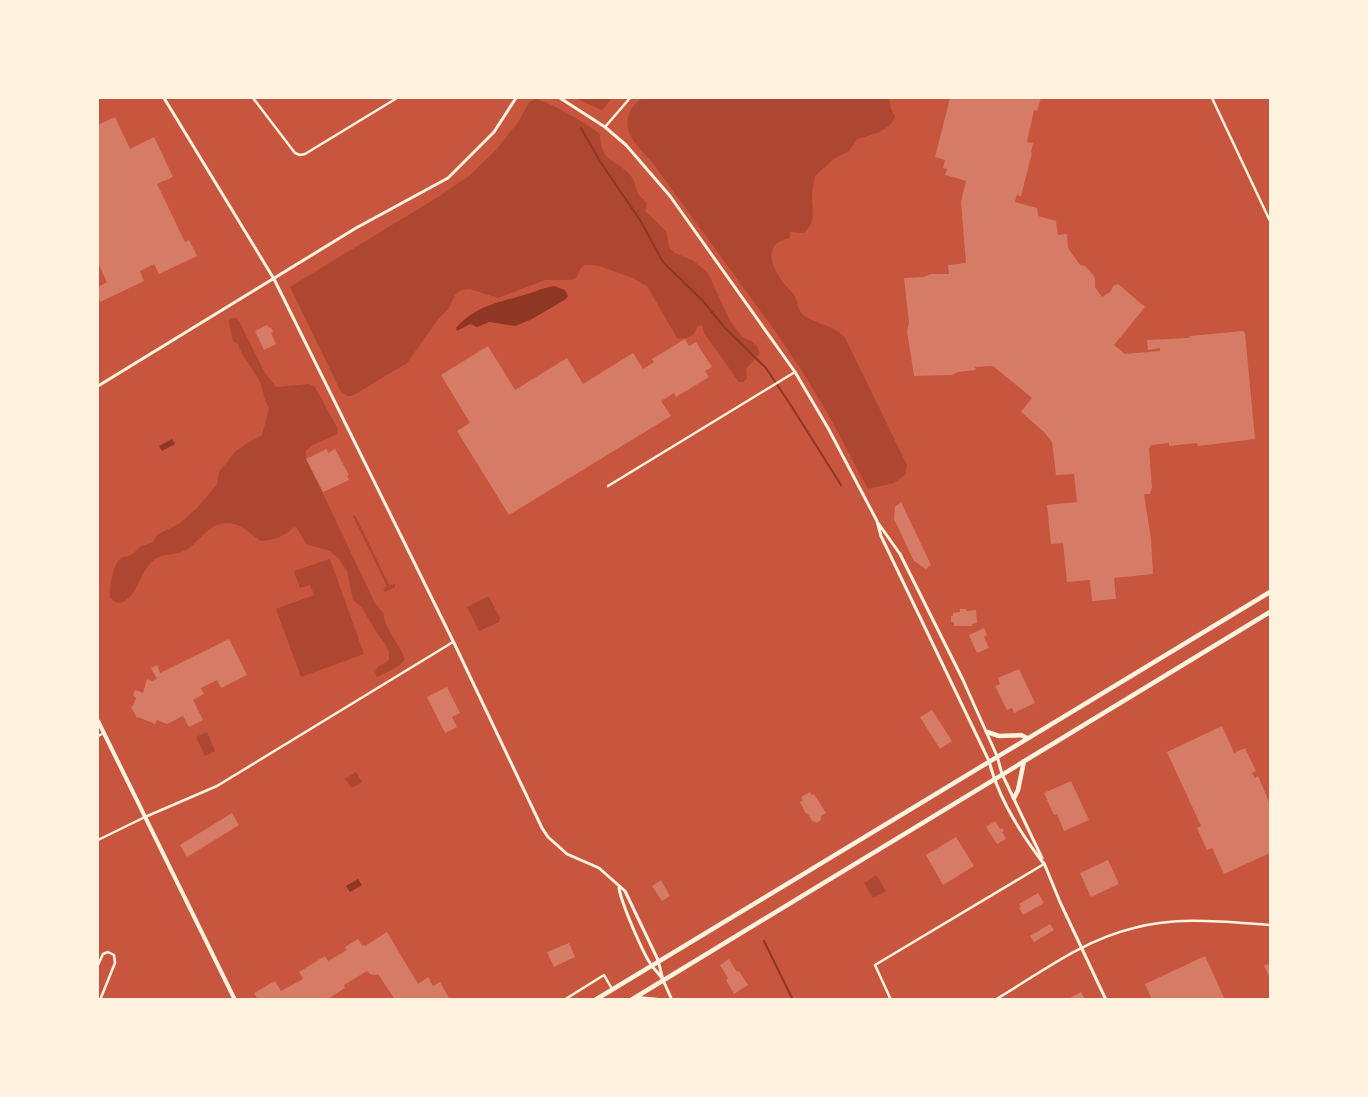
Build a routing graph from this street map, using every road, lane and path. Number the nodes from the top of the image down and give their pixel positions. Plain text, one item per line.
1 (164, 98) edge
2 (253, 98) edge
3 (397, 98) edge
4 (516, 98) edge
5 (560, 98) edge
6 (630, 98) edge
7 (1212, 98) edge
8 (605, 127) junction
9 (1270, 221) edge
10 (274, 279) junction
11 (795, 372) junction
12 (98, 386) edge
13 (608, 486) dead end
14 (877, 521) junction
15 (1270, 592) edge
16 (1270, 612) edge
17 (453, 642) junction
18 (98, 721) edge
19 (987, 732) junction
20 (104, 733) junction
21 (98, 736) edge
22 (1027, 738) junction
23 (998, 756) junction
24 (988, 761) junction
25 (1024, 761) junction
26 (1002, 774) junction
27 (993, 779) junction
28 (1014, 798) junction
29 (145, 817) junction
30 (98, 840) edge
31 (1044, 864) junction
32 (619, 887) junction
33 (1270, 925) edge
34 (1081, 948) junction
35 (658, 960) junction
36 (98, 965) edge
37 (651, 965) junction
38 (663, 980) junction
39 (612, 989) junction
40 (632, 999) edge
41 (100, 1000) edge
42 (235, 1000) edge
43 (564, 1000) edge
44 (595, 1000) edge
45 (657, 1000) edge
46 (672, 1000) edge
47 (891, 1000) edge
48 (995, 1000) edge
49 (1106, 1000) edge

1 - 10 street
2 - 3 street
4 - 10 street
5 - 8 street
6 - 8 street
7 - 9 street
8 - 11 street
10 - 12 street
10 - 17 street
11 - 13 street
11 - 14 street
14 - 19 street
14 - 24 street
15 - 22 main road
16 - 25 main road
17 - 29 street
17 - 32 street
18 - 20 main road
19 - 22 main road
19 - 23 street
20 - 21 street
20 - 29 main road
22 - 23 main road
23 - 24 main road
23 - 26 street
24 - 27 street
24 - 35 main road
25 - 26 main road
25 - 28 main road
26 - 27 main road
26 - 28 street
27 - 31 street
27 - 38 main road
28 - 31 street
29 - 30 street
29 - 42 main road
31 - 34 street
31 - 47 street
32 - 35 street
32 - 37 street
33 - 34 street
34 - 48 street
34 - 49 street
35 - 37 main road
35 - 38 street
36 - 41 street
37 - 38 street
37 - 39 main road
38 - 40 main road
38 - 46 street
39 - 43 street
39 - 44 main road
40 - 45 main road

